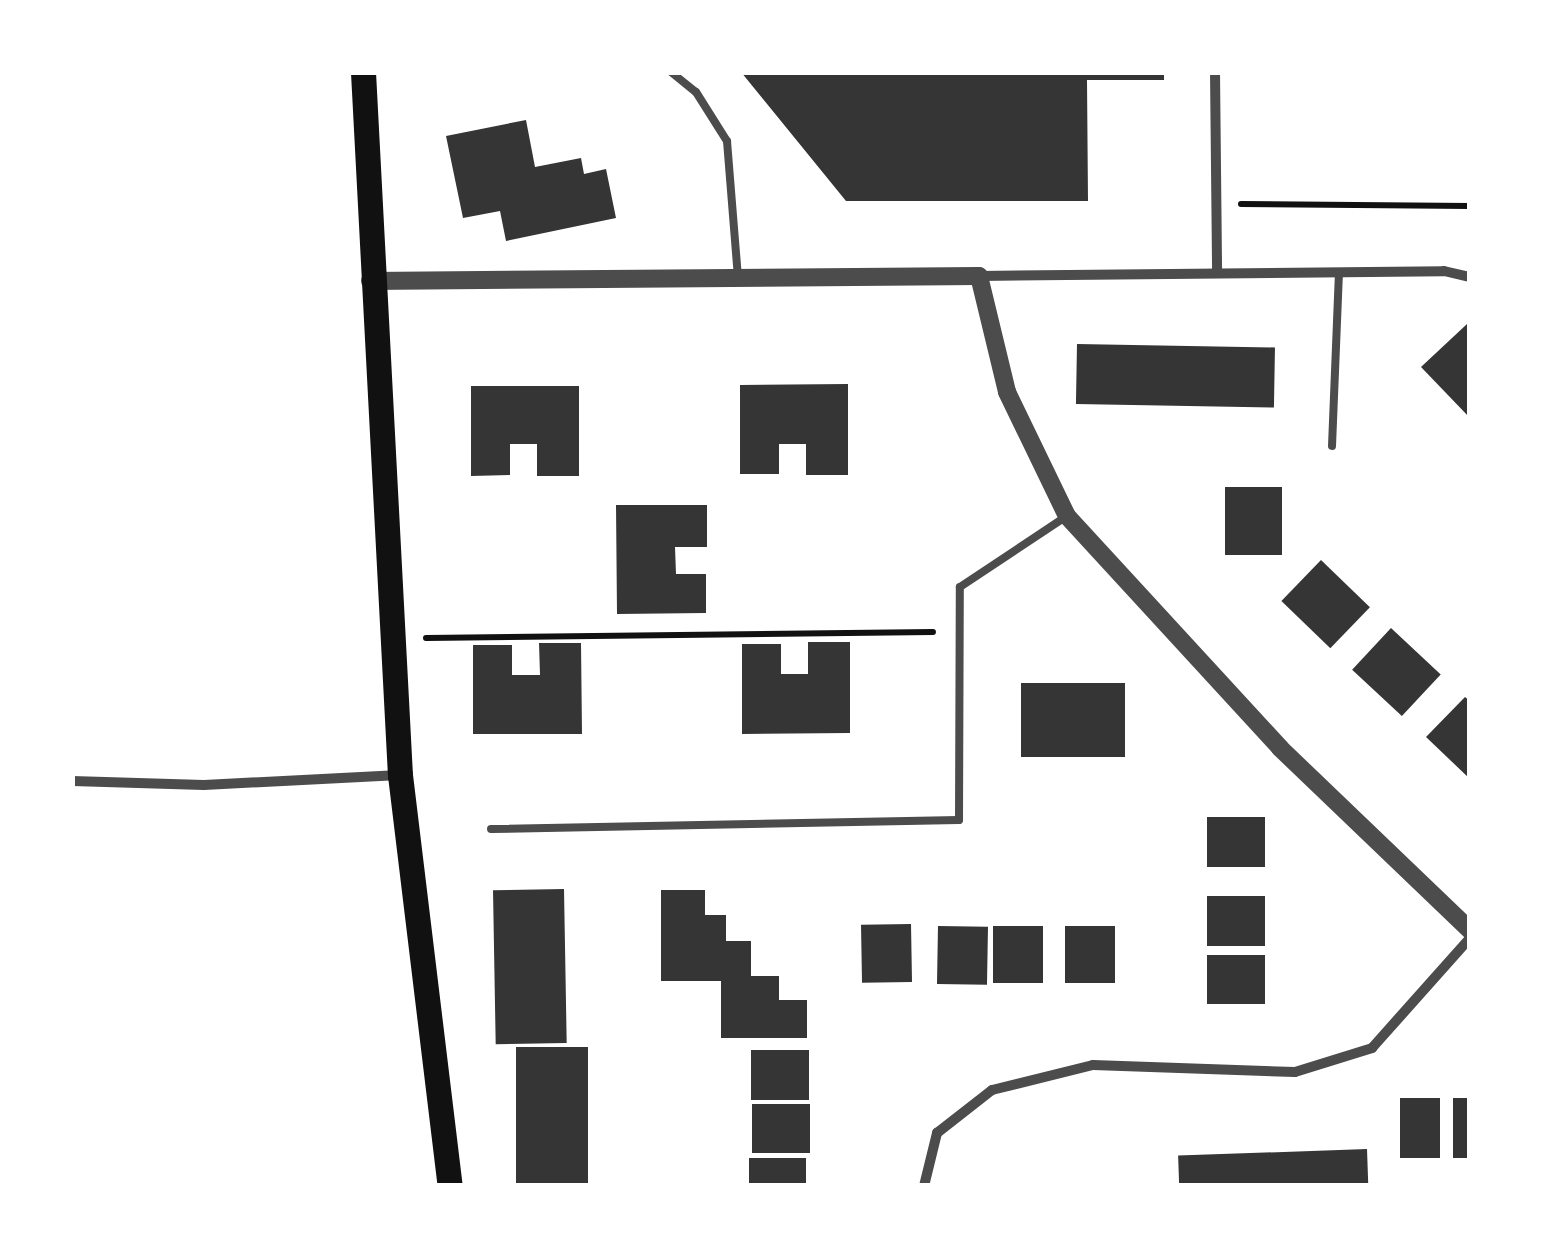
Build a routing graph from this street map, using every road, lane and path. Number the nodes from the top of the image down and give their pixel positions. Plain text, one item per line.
1 (363, 72) edge
2 (671, 72) edge
3 (1215, 72) edge
4 (1217, 204) junction
5 (1470, 206) edge
6 (1217, 272) junction
7 (1339, 272) junction
8 (979, 276) junction
9 (1470, 277) edge
10 (738, 278) junction
11 (370, 281) junction
12 (1332, 446) dead end
13 (1067, 516) junction
14 (958, 631) junction
15 (390, 638) junction
16 (400, 775) junction
17 (72, 780) edge
18 (491, 828) dead end
19 (1470, 934) edge
20 (450, 1186) edge
21 (924, 1186) edge

1 - 11 main road
2 - 10 lane
3 - 4 street
4 - 5 path
4 - 6 street
6 - 7 street
6 - 8 street
7 - 9 street
7 - 12 lane
8 - 10 street
8 - 13 street
10 - 11 street
11 - 15 main road
13 - 14 lane
13 - 19 street
14 - 15 path
14 - 18 lane
15 - 16 main road
16 - 17 street
16 - 20 main road
19 - 21 street

